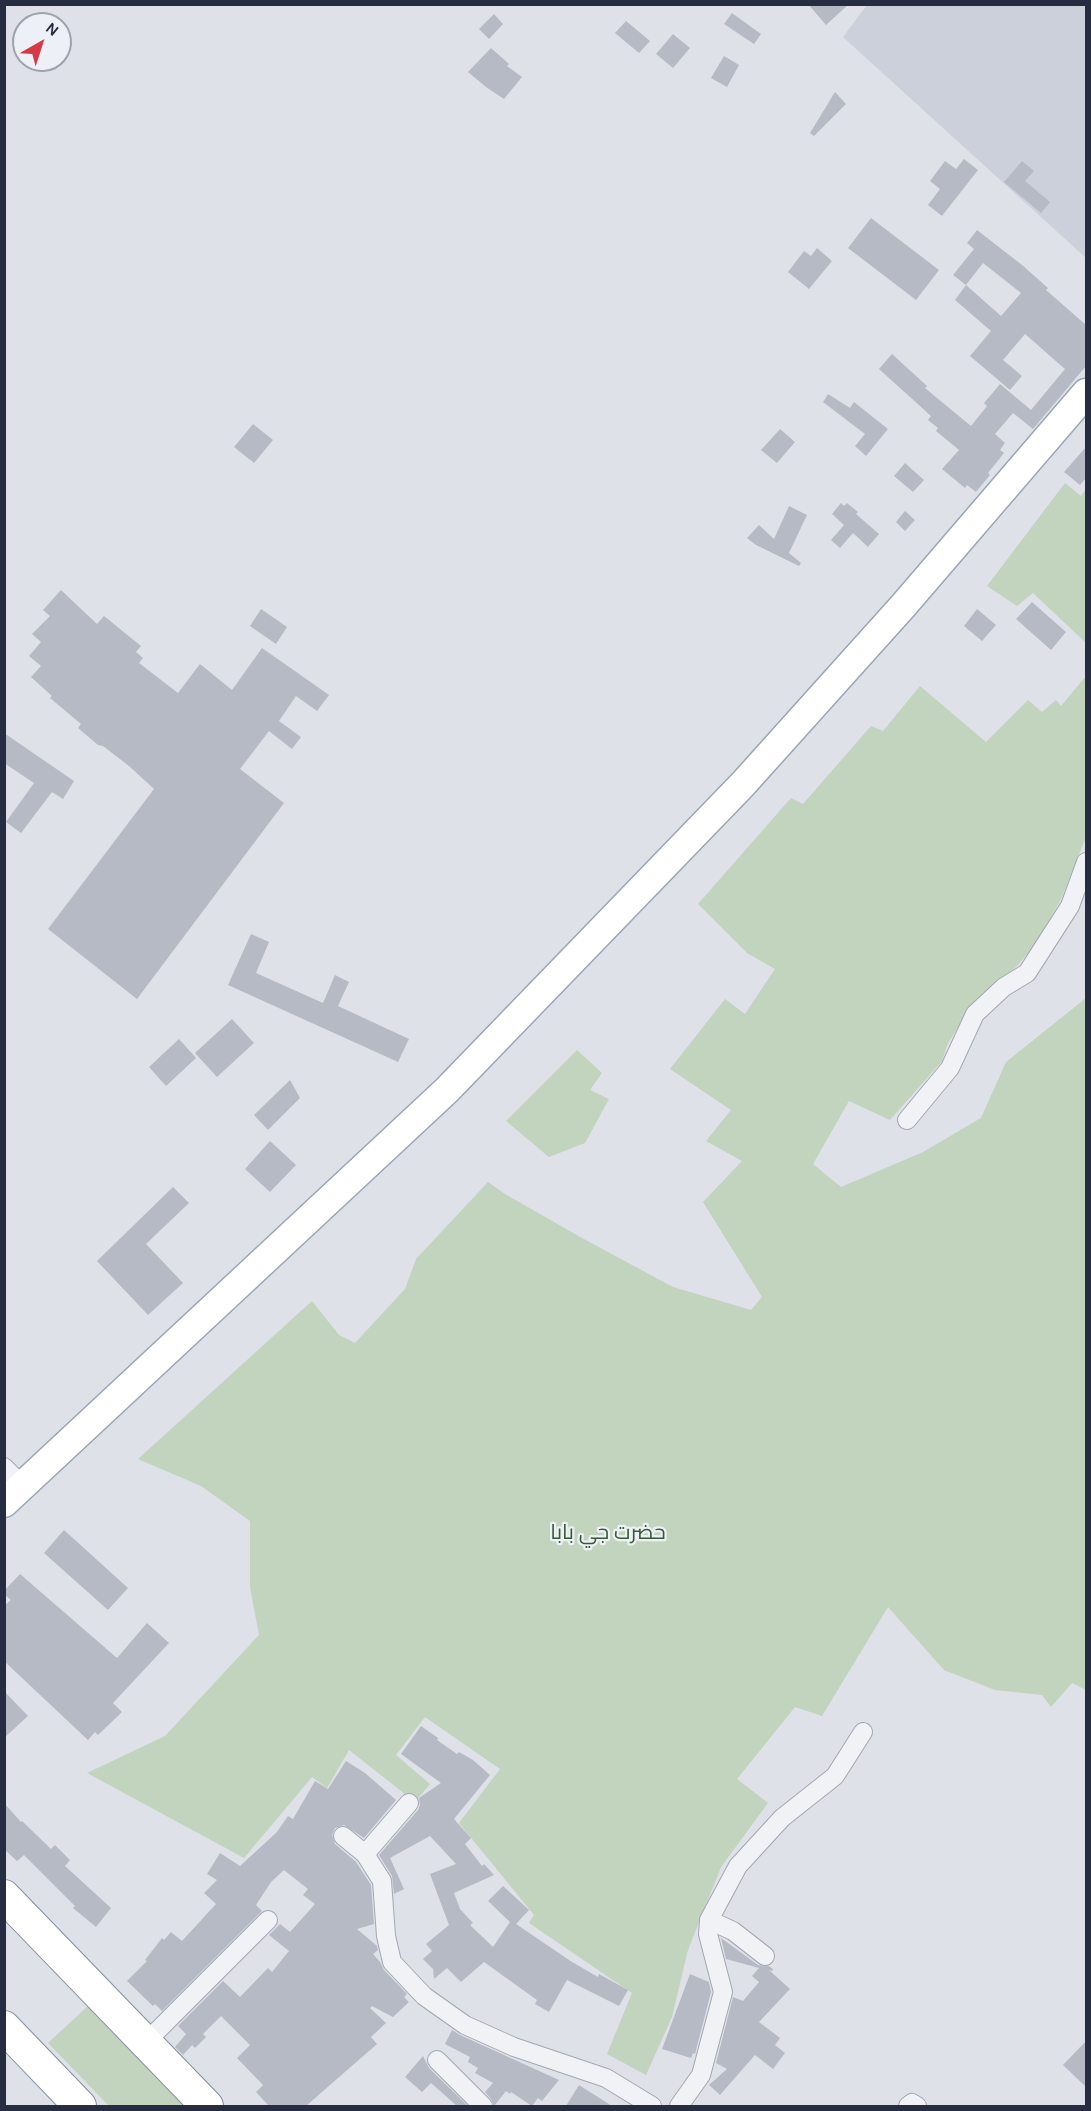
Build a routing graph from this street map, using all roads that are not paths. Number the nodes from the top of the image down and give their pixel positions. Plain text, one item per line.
1 (1086, 393) edge
2 (1086, 417) edge
3 (1086, 862) edge
4 (561, 986) junction
5 (907, 1120) dead end
6 (11, 1485) edge
7 (4, 1526) edge
8 (862, 1732) dead end
9 (409, 1803) dead end
10 (343, 1836) dead end
11 (365, 1854) junction
12 (4, 1896) edge
13 (268, 1920) dead end
14 (709, 1920) junction
15 (765, 1956) dead end
16 (4, 2027) edge
17 (145, 2043) junction
18 (437, 2060) dead end
19 (80, 2106) edge
20 (207, 2106) edge
21 (483, 2106) edge
22 (652, 2106) edge
23 (679, 2106) edge
24 (908, 2106) edge
25 (917, 2106) edge

1 - 4 main road
2 - 4 main road
3 - 5 street
4 - 6 main road
4 - 7 main road
8 - 14 street
9 - 11 street
10 - 11 street
11 - 22 street
12 - 17 highway
13 - 17 street
14 - 15 street
14 - 23 street
16 - 19 highway
17 - 20 highway
18 - 21 street
24 - 25 street

